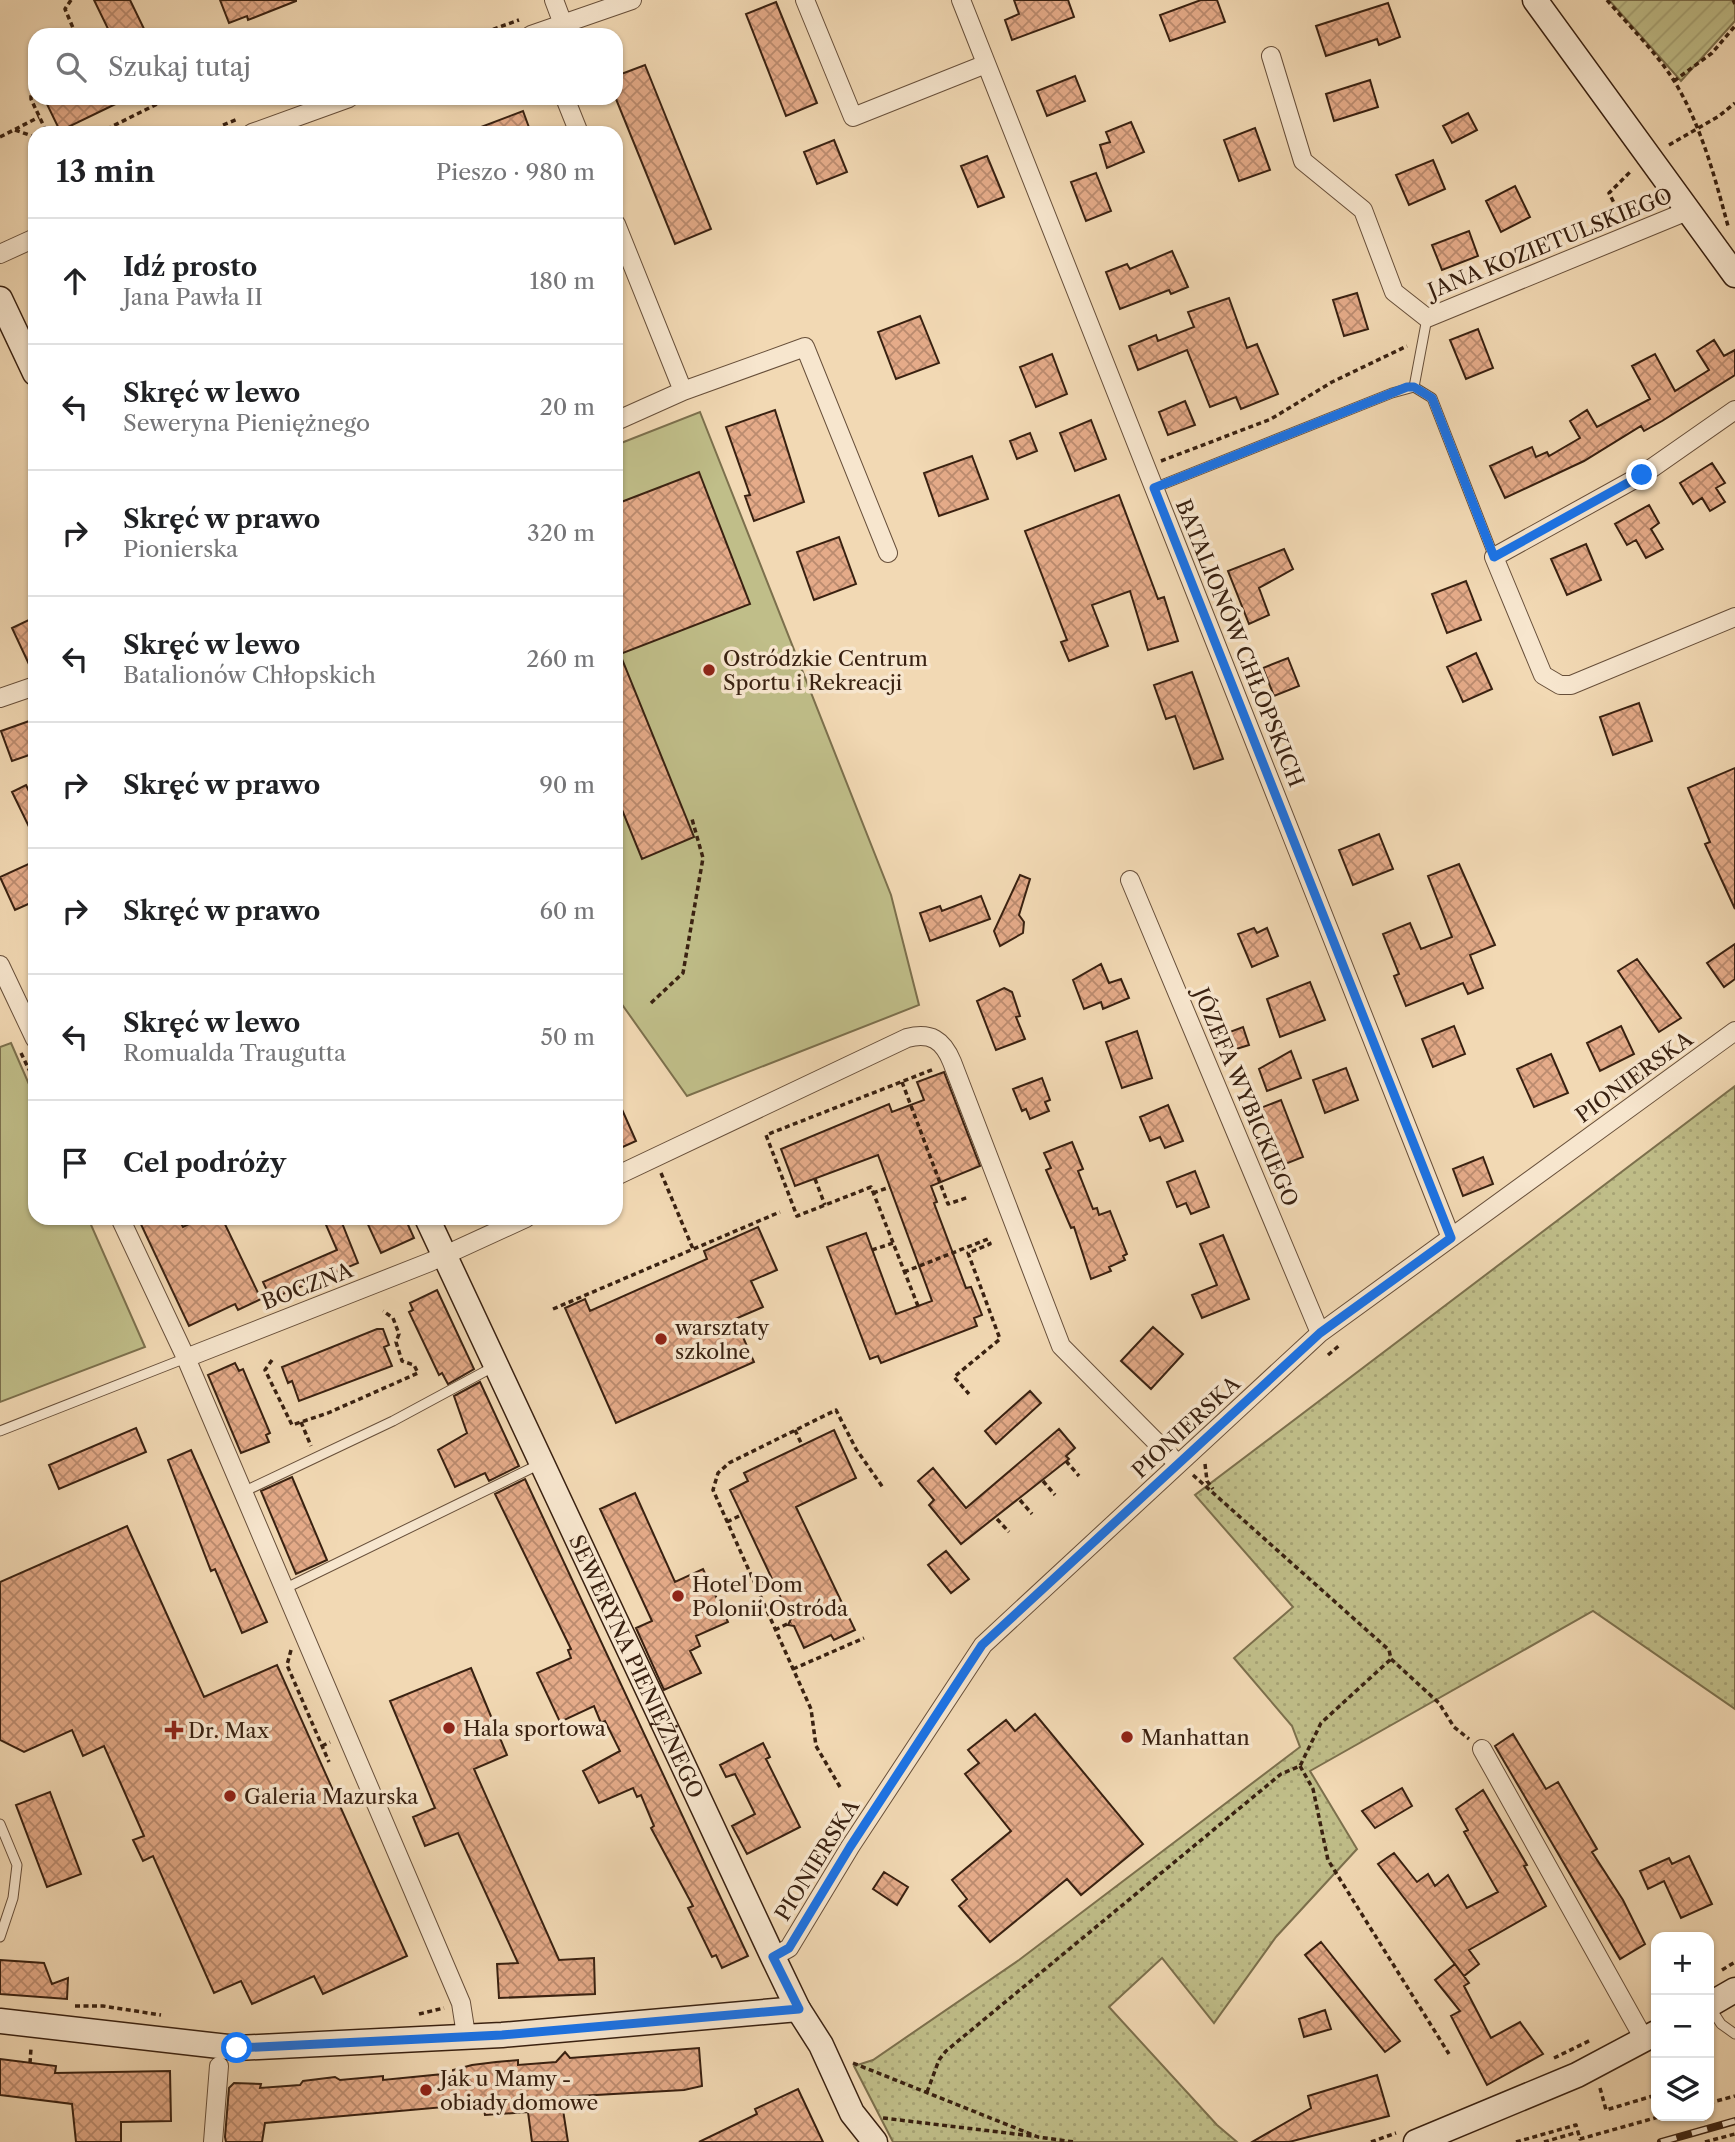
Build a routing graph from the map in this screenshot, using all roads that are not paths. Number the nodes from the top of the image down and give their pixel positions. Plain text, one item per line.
1 (554, 0) edge
2 (632, 0) edge
3 (805, 0) edge
4 (961, 0) edge
5 (1535, 0) edge
6 (563, 23) junction
7 (551, 28) edge
8 (1271, 56) dead end
9 (986, 64) junction
10 (330, 105) edge
11 (568, 105) edge
12 (275, 126) edge
13 (576, 126) edge
14 (1690, 211) junction
15 (28, 241) edge
16 (623, 241) edge
17 (0, 254) edge
18 (1735, 275) edge
19 (0, 299) edge
20 (1427, 318) junction
21 (28, 358) edge
22 (1414, 387) junction
23 (683, 391) junction
24 (1735, 410) edge
25 (623, 418) edge
26 (1154, 488) junction
27 (888, 553) dead end
28 (1494, 557) junction
29 (1735, 617) edge
30 (28, 688) edge
31 (0, 698) edge
32 (1130, 880) dead end
33 (0, 965) edge
34 (28, 1024) edge
35 (1735, 1031) edge
36 (623, 1173) edge
37 (123, 1225) edge
38 (430, 1225) edge
39 (511, 1225) edge
40 (1451, 1238) junction
41 (445, 1256) junction
42 (1320, 1333) junction
43 (186, 1358) junction
44 (496, 1366) junction
45 (0, 1431) edge
46 (541, 1464) junction
47 (1178, 1464) junction
48 (243, 1492) junction
49 (284, 1589) junction
50 (1482, 1749) road end
51 (0, 1824) edge
52 (0, 1937) edge
53 (773, 1957) junction
54 (1735, 1990) edge
55 (1714, 2002) edge
56 (799, 2009) junction
57 (1714, 2013) edge
58 (0, 2021) edge
59 (1735, 2034) edge
60 (466, 2035) junction
61 (1650, 2036) edge
62 (219, 2066) dead end
63 (863, 2115) junction
64 (213, 2142) edge
65 (857, 2142) edge
66 (874, 2142) edge
67 (1416, 2142) edge

1 - 6 street
2 - 6 street
3 - 9 street
4 - 9 street, BATALIONÓW CHŁOPSKICH
5 - 14 street
6 - 7 street
8 - 20 street
9 - 26 street, BATALIONÓW CHŁOPSKICH
10 - 12 street
11 - 13 street
14 - 18 street
14 - 20 street, JANA KOZIETULSKIEGO
15 - 17 street
16 - 23 street
19 - 21 street
20 - 22 lane
22 - 26 lane
22 - 28 lane
23 - 25 street
23 - 27 street
24 - 28 street
26 - 40 street, BATALIONÓW CHŁOPSKICH
28 - 29 street
30 - 31 street
32 - 42 street, JÓZEFA WYBICKIEGO
33 - 34 street
35 - 40 street, PIONIERSKA
36 - 47 street
37 - 43 street
38 - 41 street, SEWERYNA PIENIĘŻNEGO
39 - 41 street, BOCZNA
40 - 42 street, PIONIERSKA
41 - 43 street, BOCZNA
41 - 44 street, SEWERYNA PIENIĘŻNEGO
42 - 47 street, PIONIERSKA
43 - 45 lane
43 - 48 street
44 - 46 street, SEWERYNA PIENIĘŻNEGO
44 - 48 lane
46 - 49 lane
46 - 53 street, SEWERYNA PIENIĘŻNEGO
47 - 53 street, PIONIERSKA
48 - 49 street
49 - 60 street
50 - 61 street
51 - 52 lane
53 - 56 street, SEWERYNA PIENIĘŻNEGO
54 - 55 street
56 - 60 street
56 - 63 street, SEWERYNA PIENIĘŻNEGO
57 - 59 lane
58 - 60 street
61 - 67 street
62 - 64 street
63 - 65 street, SEWERYNA PIENIĘŻNEGO
63 - 66 street, SEWERYNA PIENIĘŻNEGO

